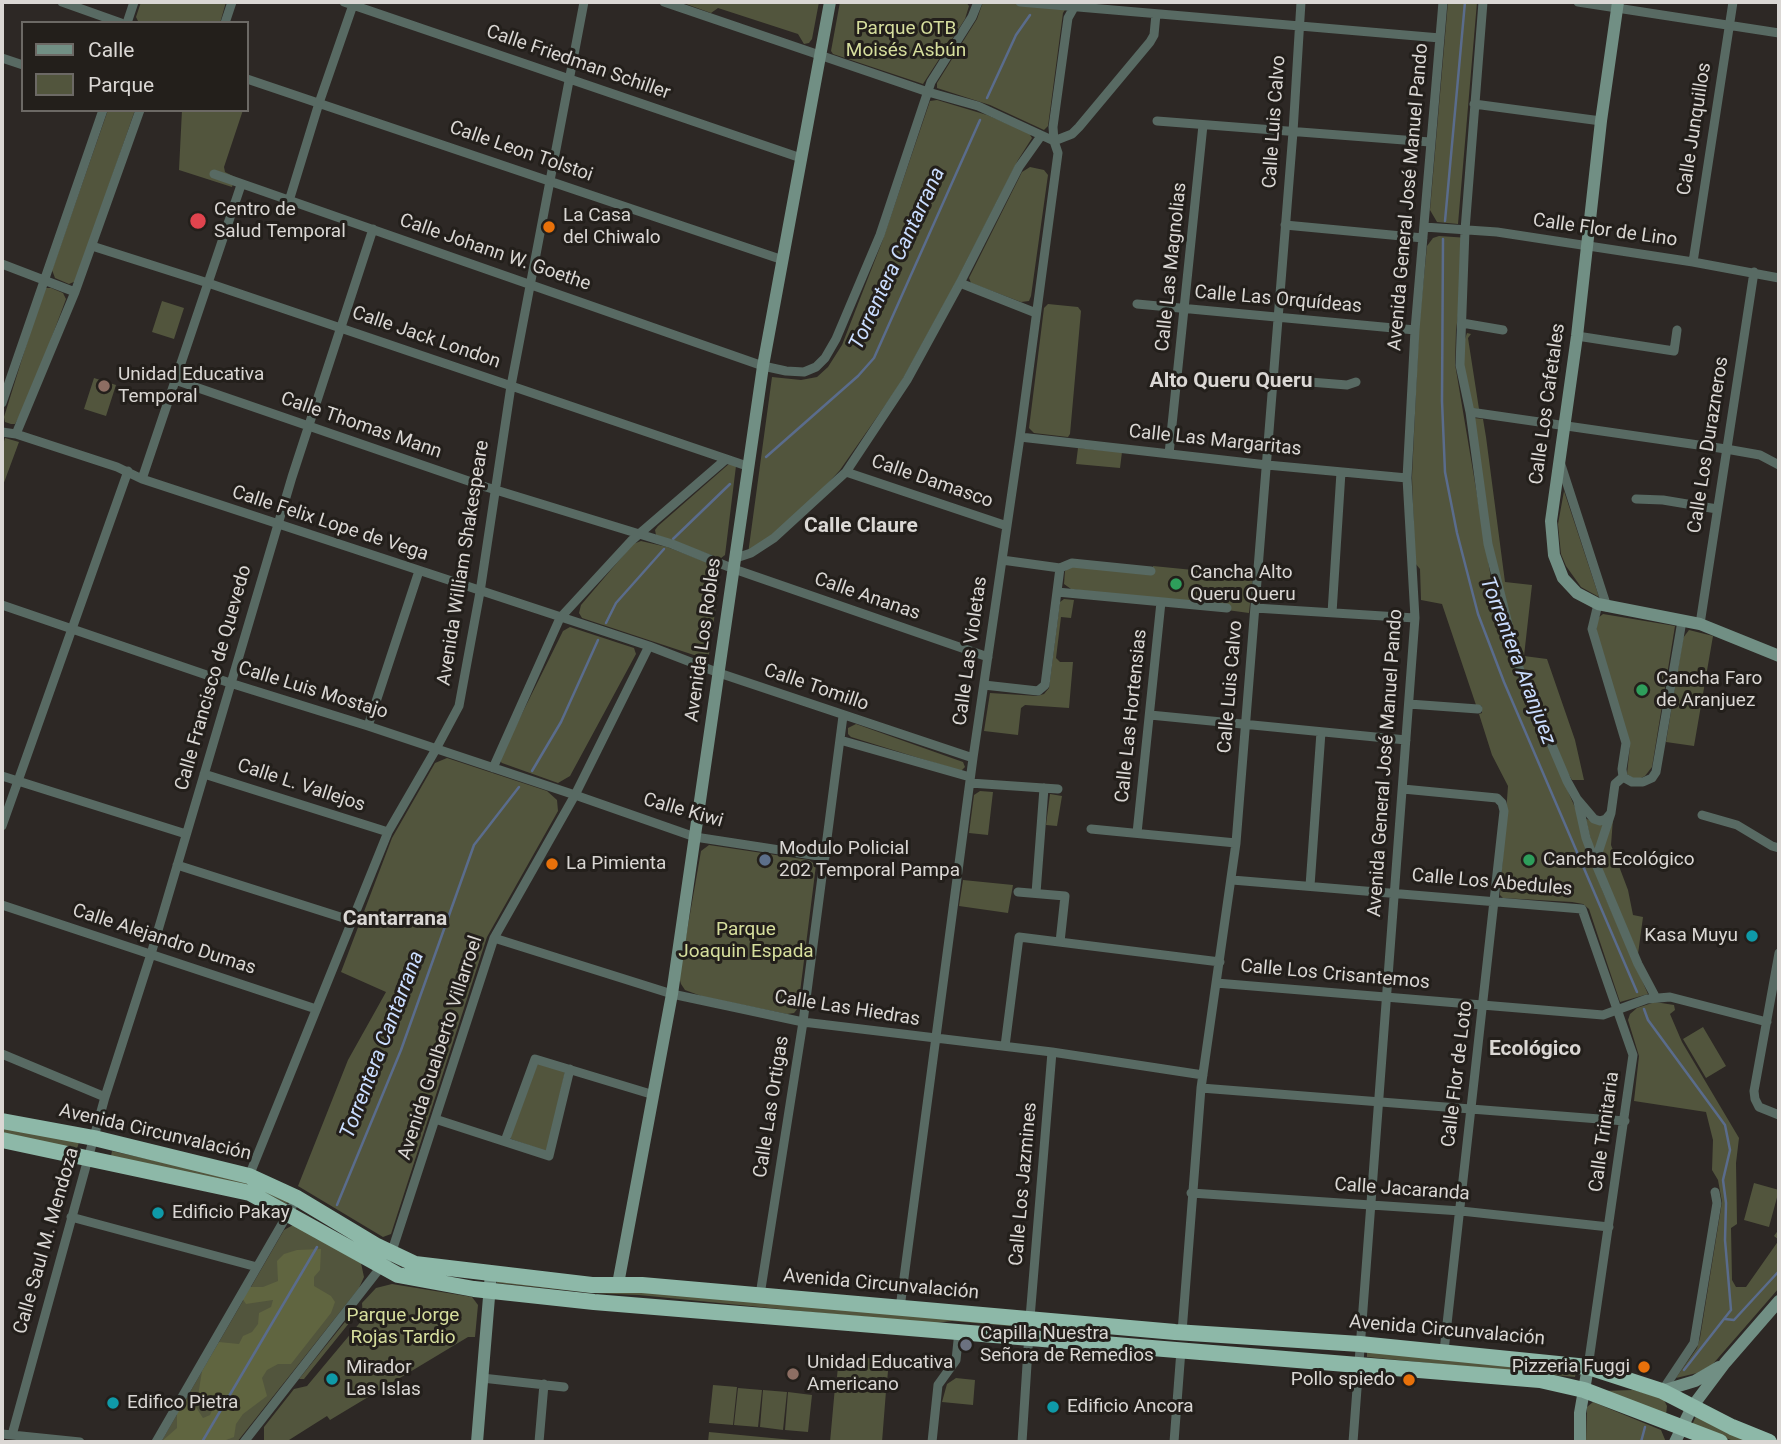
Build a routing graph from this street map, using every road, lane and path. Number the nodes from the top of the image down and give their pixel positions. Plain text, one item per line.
1 (62, 2) edge
2 (134, 2) edge
3 (232, 2) edge
4 (584, 2) edge
5 (664, 2) edge
6 (830, 2) edge
7 (978, 2) edge
8 (1020, 2) edge
9 (1301, 2) edge
10 (1443, 2) edge
11 (1483, 2) edge
12 (1578, 2) edge
13 (1733, 2) edge
14 (351, 3) edge
15 (1075, 4) edge
16 (1617, 5) edge
17 (1156, 14) junction
18 (115, 21) edge
19 (128, 21) edge
20 (226, 21) edge
21 (1730, 25) junction
22 (1300, 27) junction
23 (1779, 33) edge
24 (1440, 38) junction
25 (821, 54) junction
26 (2, 58) edge
27 (21, 64) edge
28 (568, 77) junction
29 (248, 79) edge
30 (928, 92) junction
31 (319, 103) junction
32 (1474, 104) junction
33 (102, 112) edge
34 (139, 112) edge
35 (1157, 121) dead end
36 (1601, 121) junction
37 (1203, 125) junction
38 (1293, 132) junction
39 (1041, 136) junction
40 (1054, 141) junction
41 (1430, 142) junction
42 (801, 158) junction
43 (214, 174) dead end
44 (550, 180) junction
45 (241, 185) junction
46 (289, 201) junction
47 (1285, 225) junction
48 (1424, 227) junction
49 (373, 229) junction
50 (1465, 230) junction
51 (1423, 238) junction
52 (92, 246) junction
53 (1588, 247) junction
54 (783, 260) junction
55 (1693, 262) junction
56 (2, 264) edge
57 (1754, 272) junction
58 (1779, 278) edge
59 (43, 280) junction
60 (208, 283) junction
61 (530, 283) junction
62 (960, 283) junction
63 (75, 292) junction
64 (1138, 304) dead end
65 (1186, 308) junction
66 (1037, 313) junction
67 (1277, 317) junction
68 (1462, 323) junction
69 (340, 328) junction
70 (1415, 330) junction
71 (1503, 330) dead end
72 (1677, 330) dead end
73 (1577, 336) junction
74 (763, 366) junction
75 (1273, 379) junction
76 (175, 380) junction
77 (1356, 382) dead end
78 (511, 386) junction
79 (2, 403) edge
80 (1469, 412) junction
81 (1564, 425) junction
82 (307, 427) junction
83 (2, 432) edge
84 (16, 434) junction
85 (1020, 437) junction
86 (1726, 449) junction
87 (1169, 454) junction
88 (725, 460) junction
89 (1559, 461) junction
90 (1266, 465) junction
91 (1779, 465) edge
92 (747, 466) junction
93 (128, 471) junction
94 (846, 472) junction
95 (1341, 472) junction
96 (1407, 478) junction
97 (142, 479) junction
98 (494, 489) junction
99 (1636, 499) dead end
100 (1717, 509) junction
101 (277, 525) junction
102 (1007, 526) junction
103 (639, 534) junction
104 (1002, 561) junction
105 (735, 564) junction
106 (1060, 568) junction
107 (419, 571) junction
108 (1151, 571) dead end
109 (480, 592) junction
110 (1057, 592) junction
111 (1161, 602) junction
112 (2, 605) edge
113 (1603, 605) junction
114 (1227, 608) dead end
115 (1255, 608) junction
116 (1332, 613) junction
117 (560, 618) junction
118 (1415, 618) junction
119 (1682, 621) junction
120 (1700, 624) junction
121 (70, 629) junction
122 (649, 646) junction
123 (1779, 656) edge
124 (988, 657) junction
125 (719, 673) junction
126 (230, 683) junction
127 (984, 685) junction
128 (1409, 704) junction
129 (1479, 709) dead end
130 (1150, 715) junction
131 (843, 716) junction
132 (1245, 724) junction
133 (368, 726) junction
134 (1321, 732) junction
135 (840, 740) junction
136 (1406, 740) junction
137 (436, 749) junction
138 (973, 758) junction
139 (493, 768) junction
140 (204, 774) junction
141 (2, 776) edge
142 (1623, 777) junction
143 (970, 780) junction
144 (19, 782) junction
145 (1044, 788) junction
146 (1058, 789) dead end
147 (1403, 789) junction
148 (575, 795) junction
149 (1577, 799) junction
150 (1611, 813) junction
151 (1702, 815) dead end
152 (2, 826) edge
153 (1091, 829) dead end
154 (388, 832) junction
155 (1137, 833) junction
156 (186, 834) junction
157 (695, 837) junction
158 (1236, 843) junction
159 (1779, 848) edge
160 (825, 857) junction
161 (1595, 862) junction
162 (177, 865) junction
163 (1232, 880) junction
164 (1310, 886) junction
165 (1018, 892) dead end
166 (1395, 892) junction
167 (1036, 893) junction
168 (1494, 902) junction
169 (2, 905) edge
170 (1582, 909) joint
171 (353, 920) junction
172 (494, 938) junction
173 (1060, 942) junction
174 (1779, 953) edge
175 (151, 954) junction
176 (1220, 962) junction
177 (1216, 984) junction
178 (672, 994) junction
179 (1387, 997) junction
180 (1656, 998) junction
181 (1484, 1006) junction
182 (316, 1009) junction
183 (1617, 1011) junction
184 (1767, 1022) junction
185 (803, 1023) junction
186 (937, 1040) junction
187 (1005, 1046) junction
188 (1052, 1052) junction
189 (2, 1054) edge
190 (570, 1069) junction
191 (1203, 1075) junction
192 (1201, 1088) junction
193 (654, 1095) junction
194 (105, 1097) junction
195 (1379, 1102) junction
196 (1472, 1108) junction
197 (1779, 1115) edge
198 (435, 1119) junction
199 (2, 1121) edge
200 (1625, 1121) junction
201 (94, 1138) junction
202 (2, 1140) edge
203 (505, 1141) junction
204 (88, 1157) junction
205 (249, 1176) junction
206 (1715, 1192) dead end
207 (1191, 1193) junction
208 (297, 1198) junction
209 (1370, 1206) junction
210 (1461, 1211) junction
211 (288, 1213) junction
212 (71, 1217) junction
213 (1609, 1227) junction
214 (387, 1260) junction
215 (257, 1267) junction
216 (491, 1273) junction
217 (618, 1284) junction
218 (489, 1291) junction
219 (760, 1295) junction
220 (1779, 1301) edge
221 (900, 1308) junction
222 (1030, 1318) junction
223 (959, 1331) junction
224 (1182, 1332) junction
225 (1029, 1338) junction
226 (1360, 1344) junction
227 (1181, 1350) junction
228 (1444, 1351) junction
229 (1725, 1363) junction
230 (1358, 1364) junction
231 (1588, 1367) junction
232 (482, 1378) junction
233 (544, 1384) junction
234 (564, 1387) dead end
235 (1584, 1390) junction
236 (1662, 1391) junction
237 (1692, 1406) junction
238 (2, 1434) edge
239 (12, 1435) junction
240 (1678, 1435) edge
241 (80, 1442) edge
242 (156, 1442) edge
243 (244, 1442) edge
244 (477, 1442) edge
245 (539, 1442) edge
246 (932, 1442) edge
247 (1022, 1442) edge
248 (1174, 1442) edge
249 (1353, 1442) edge
250 (1580, 1442) edge
251 (1720, 1442) edge
252 (1769, 1442) edge

1 - 18 street
2 - 19 street
3 - 20 street
4 - 28 street, Avenida William Shakespeare
5 - 25 street
6 - 25 main road, Avenida Los Robles
7 - 30 street, Calle Johann W. Goethe
8 - 15 street
9 - 22 street, Calle Luis Calvo
10 - 24 street, Avenida General José Manuel Pando
11 - 32 street
12 - 16 street
13 - 21 street, Calle Junquillos
14 - 28 street, Calle Friedman Schiller
14 - 31 street
15 - 17 street
15 - 40 street, Calle Las Violetas
16 - 21 street
16 - 36 main road, Calle Los Cafetales
17 - 22 street
17 - 40 street
21 - 23 street
21 - 55 street, Calle Junquillos
22 - 24 street
22 - 38 street, Calle Luis Calvo
24 - 41 street, Avenida General José Manuel Pando
25 - 30 street
25 - 42 main road, Avenida Los Robles
26 - 27 street
28 - 42 street, Calle Friedman Schiller
28 - 44 street, Avenida William Shakespeare
29 - 31 street, Calle Leon Tolstoi
30 - 39 street
30 - 74 street, Calle Johann W. Goethe
31 - 44 street, Calle Leon Tolstoi
31 - 46 street
32 - 36 street
32 - 50 street
33 - 59 street
34 - 52 street
35 - 37 street
36 - 53 main road, Calle Los Cafetales
37 - 38 street
37 - 65 street, Calle Las Magnolias
38 - 41 street
38 - 47 street, Calle Luis Calvo
39 - 40 street
39 - 62 street
40 - 66 street, Calle Las Violetas
41 - 48 street, Avenida General José Manuel Pando
42 - 54 main road, Avenida Los Robles
43 - 45 street, Calle Johann W. Goethe
44 - 54 street, Calle Leon Tolstoi
44 - 61 street, Avenida William Shakespeare
45 - 46 street, Calle Johann W. Goethe
45 - 60 street
46 - 49 street, Calle Johann W. Goethe
47 - 51 street
47 - 67 street, Calle Luis Calvo
48 - 50 street, Calle Flor de Lino
48 - 51 street, Avenida General José Manuel Pando
49 - 61 street, Calle Johann W. Goethe
49 - 69 street, Calle Francisco de Quevedo
50 - 53 street, Calle Flor de Lino
50 - 68 street
51 - 70 street, Avenida General José Manuel Pando
52 - 60 street, Calle Jack London
52 - 63 street
53 - 55 street, Calle Flor de Lino
53 - 73 main road, Calle Los Cafetales
54 - 74 main road, Avenida Los Robles
55 - 57 street, Calle Flor de Lino
56 - 59 street
57 - 58 street, Calle Flor de Lino
57 - 86 street, Calle Los Durazneros
59 - 63 street
59 - 79 street
60 - 69 street, Calle Jack London
60 - 76 street
61 - 74 street, Calle Johann W. Goethe
61 - 78 street, Avenida William Shakespeare
62 - 66 street
62 - 94 street
63 - 84 street
64 - 65 street, Calle Las Orquídeas
65 - 67 street, Calle Las Orquídeas
65 - 87 street, Calle Las Magnolias
66 - 85 street, Calle Las Violetas
67 - 70 street, Calle Las Orquídeas
67 - 75 street, Calle Luis Calvo
68 - 71 street
68 - 80 street
69 - 78 street, Calle Jack London
69 - 82 street, Calle Francisco de Quevedo
70 - 96 street, Avenida General José Manuel Pando
72 - 73 street
73 - 81 main road, Calle Los Cafetales
74 - 92 main road, Avenida Los Robles
75 - 77 street
75 - 90 street, Calle Luis Calvo
76 - 82 street, Calle Thomas Mann
76 - 97 street
78 - 88 street, Calle Jack London
78 - 98 street, Avenida William Shakespeare
80 - 81 street
80 - 149 street
81 - 86 street
81 - 89 main road, Calle Los Cafetales
82 - 98 street, Calle Thomas Mann
82 - 101 street, Calle Francisco de Quevedo
83 - 84 street, Calle Felix Lope de Vega
84 - 93 street, Calle Felix Lope de Vega
85 - 87 street, Calle Las Margaritas
85 - 102 street, Calle Las Violetas
86 - 91 street
86 - 100 street, Calle Los Durazneros
87 - 90 street, Calle Las Margaritas
88 - 92 street, Calle Jack London
88 - 103 street
89 - 113 street
89 - 113 main road, Calle Los Cafetales
90 - 95 street, Calle Las Margaritas
90 - 115 street, Calle Luis Calvo
92 - 105 main road, Avenida Los Robles
93 - 97 street, Calle Felix Lope de Vega
93 - 121 street
94 - 102 street, Calle Damasco
94 - 105 street
95 - 96 street, Calle Las Margaritas
95 - 116 street
96 - 118 street, Avenida General José Manuel Pando
97 - 101 street, Calle Felix Lope de Vega
98 - 103 street, Calle Thomas Mann
98 - 109 street, Avenida William Shakespeare
99 - 100 street
100 - 120 street, Calle Los Durazneros
101 - 107 street, Calle Felix Lope de Vega
101 - 126 street, Calle Francisco de Quevedo
102 - 104 street, Calle Las Violetas
103 - 105 street, Calle Thomas Mann
103 - 117 street
104 - 106 street
104 - 124 street, Calle Las Violetas
105 - 124 street, Calle Ananas
105 - 125 main road, Avenida Los Robles
106 - 108 street
106 - 110 street
107 - 109 street, Calle Felix Lope de Vega
107 - 133 street
109 - 117 street, Calle Felix Lope de Vega
109 - 137 street, Avenida William Shakespeare
110 - 111 street
110 - 127 street
111 - 114 street
111 - 130 street, Calle Las Hortensias
112 - 121 street, Calle Luis Mostajo
113 - 119 main road, Calle Los Cafetales
113 - 142 street
115 - 116 street
115 - 132 street, Calle Luis Calvo
116 - 118 street
117 - 122 street, Calle Felix Lope de Vega
117 - 139 street
118 - 128 street, Avenida General José Manuel Pando
119 - 120 main road, Calle Los Cafetales
119 - 142 street
120 - 123 main road, Calle Los Cafetales
121 - 126 street, Calle Luis Mostajo
121 - 144 street
122 - 125 street, Calle Tomillo
122 - 148 street, Avenida Gualberto Villarroel
124 - 127 street, Calle Las Violetas
125 - 131 street, Calle Tomillo
125 - 157 main road, Avenida Los Robles
126 - 133 street, Calle Luis Mostajo
126 - 140 street, Calle Francisco de Quevedo
127 - 138 street, Calle Las Violetas
128 - 129 street
128 - 136 street, Avenida General José Manuel Pando
130 - 132 street
130 - 155 street, Calle Las Hortensias
131 - 135 street, Calle Las Ortigas
131 - 138 street, Calle Tomillo
132 - 134 street
132 - 158 street, Calle Luis Calvo
133 - 137 street, Calle Luis Mostajo
134 - 136 street
134 - 164 street
135 - 143 street, Calle Tomillo
135 - 160 street, Calle Las Ortigas
136 - 147 street, Avenida General José Manuel Pando
137 - 139 street, Calle Luis Mostajo
137 - 154 street, Avenida William Shakespeare
138 - 143 street, Calle Las Violetas
139 - 148 street, Calle Luis Mostajo
140 - 154 street, Calle L. Vallejos
140 - 156 street, Calle Francisco de Quevedo
141 - 144 street
142 - 150 street
143 - 145 street, Calle Tomillo
143 - 186 street, Calle Las Violetas
144 - 152 street
144 - 156 street
145 - 146 street, Calle Tomillo
145 - 167 street
147 - 166 street, Avenida General José Manuel Pando
147 - 168 street, Calle Flor de Loto
148 - 157 street, Calle Kiwi
148 - 172 street, Avenida Gualberto Villarroel
149 - 150 street
149 - 161 street
150 - 161 street
151 - 159 street
153 - 155 street
154 - 171 street, Avenida William Shakespeare
155 - 158 street
156 - 162 street, Calle Francisco de Quevedo
157 - 160 street, Calle Kiwi
157 - 178 main road, Avenida Los Robles
158 - 163 street, Calle Luis Calvo
160 - 185 street, Calle Las Ortigas
161 - 180 street
162 - 171 street
162 - 175 street, Calle Francisco de Quevedo
163 - 164 street, Calle Los Abedules
163 - 176 street, Calle Luis Calvo
164 - 166 street, Calle Los Abedules
165 - 167 street
166 - 168 street, Calle Los Abedules
166 - 179 street, Avenida General José Manuel Pando
167 - 173 street
168 - 170 street, Calle Los Abedules
168 - 181 street, Calle Flor de Loto
169 - 175 street, Calle Alejandro Dumas
170 - 183 street, Calle Trinitaria
171 - 182 street, Avenida William Shakespeare
172 - 178 street, Calle Las Hiedras
172 - 198 street, Avenida Gualberto Villarroel
173 - 176 street, Calle Los Crisantemos
173 - 187 street, Calle Los Crisantemos
174 - 184 street
175 - 182 street, Calle Alejandro Dumas
175 - 194 street, Calle Francisco de Quevedo
176 - 177 street, Calle Luis Calvo
177 - 179 street, Calle Los Crisantemos
177 - 191 street, Calle Luis Calvo
178 - 185 street, Calle Las Hiedras
178 - 193 main road, Avenida Los Robles
179 - 181 street, Calle Los Crisantemos
179 - 195 street, Avenida General José Manuel Pando
180 - 183 street, Calle Los Crisantemos
180 - 184 street
181 - 183 street, Calle Los Crisantemos
181 - 196 street, Calle Flor de Loto
182 - 205 street, Avenida William Shakespeare
183 - 200 street, Calle Trinitaria
184 - 197 street
185 - 186 street, Calle Las Hiedras
185 - 219 street, Calle Las Ortigas
186 - 187 street, Calle Las Hiedras
186 - 221 street, Calle Las Violetas
187 - 188 street, Calle Las Hiedras
188 - 191 street, Calle Las Hiedras
188 - 222 street, Calle Los Jazmines
189 - 194 street
190 - 193 street
190 - 203 street
190 - 203 street
191 - 192 street, Calle Luis Calvo
192 - 195 street
192 - 207 street, Calle Luis Calvo
193 - 217 main road, Avenida Los Robles
194 - 201 street, Calle Francisco de Quevedo
195 - 196 street
195 - 209 street, Avenida General José Manuel Pando
196 - 200 street
196 - 210 street, Calle Flor de Loto
198 - 203 street
198 - 214 street, Avenida Gualberto Villarroel
199 - 201 highway, Avenida Circunvalación
200 - 213 street, Calle Trinitaria
201 - 204 street, Calle Saul M. Mendoza
201 - 205 highway, Avenida Circunvalación
202 - 204 highway, Avenida Circunvalación
204 - 211 highway, Avenida Circunvalación
204 - 212 street, Calle Saul M. Mendoza
205 - 208 highway, Avenida Circunvalación
206 - 236 street
207 - 209 street, Calle Jacaranda
207 - 224 street, Calle Luis Calvo
208 - 211 street
208 - 214 highway, Avenida Circunvalación
209 - 210 street, Calle Jacaranda
209 - 226 street, Avenida General José Manuel Pando
210 - 213 street, Calle Jacaranda
210 - 228 street, Calle Flor de Loto
211 - 214 highway, Avenida Circunvalación
211 - 215 street
212 - 215 street
212 - 239 street, Calle Saul M. Mendoza
213 - 231 street, Calle Trinitaria
214 - 216 highway, Avenida Circunvalación
214 - 218 highway, Avenida Circunvalación
214 - 243 street, Avenida Gualberto Villarroel
215 - 242 street
216 - 217 highway, Avenida Circunvalación
216 - 218 main road
217 - 219 highway, Avenida Circunvalación
218 - 223 highway, Avenida Circunvalación
218 - 232 main road
219 - 221 highway, Avenida Circunvalación
220 - 229 main road
221 - 222 highway, Avenida Circunvalación
222 - 224 highway, Avenida Circunvalación
222 - 225 street, Calle Los Jazmines
223 - 225 highway, Avenida Circunvalación
223 - 246 street
224 - 226 highway, Avenida Circunvalación
225 - 227 highway, Avenida Circunvalación
225 - 247 street, Calle Los Jazmines
226 - 228 highway, Avenida Circunvalación
226 - 230 street, Avenida General José Manuel Pando
227 - 230 highway, Avenida Circunvalación
227 - 248 street
228 - 231 highway, Avenida Circunvalación
229 - 236 main road
229 - 237 main road
230 - 235 highway, Avenida Circunvalación
230 - 249 street, Avenida General José Manuel Pando
231 - 235 main road
231 - 236 highway, Avenida Circunvalación
232 - 233 street
232 - 244 main road
233 - 234 street
233 - 245 street
235 - 240 highway, Avenida Circunvalación
235 - 250 main road
236 - 237 highway, Avenida Circunvalación
237 - 240 main road
237 - 252 highway, Avenida Circunvalación
238 - 239 street
239 - 241 street
240 - 251 highway, Avenida Circunvalación

